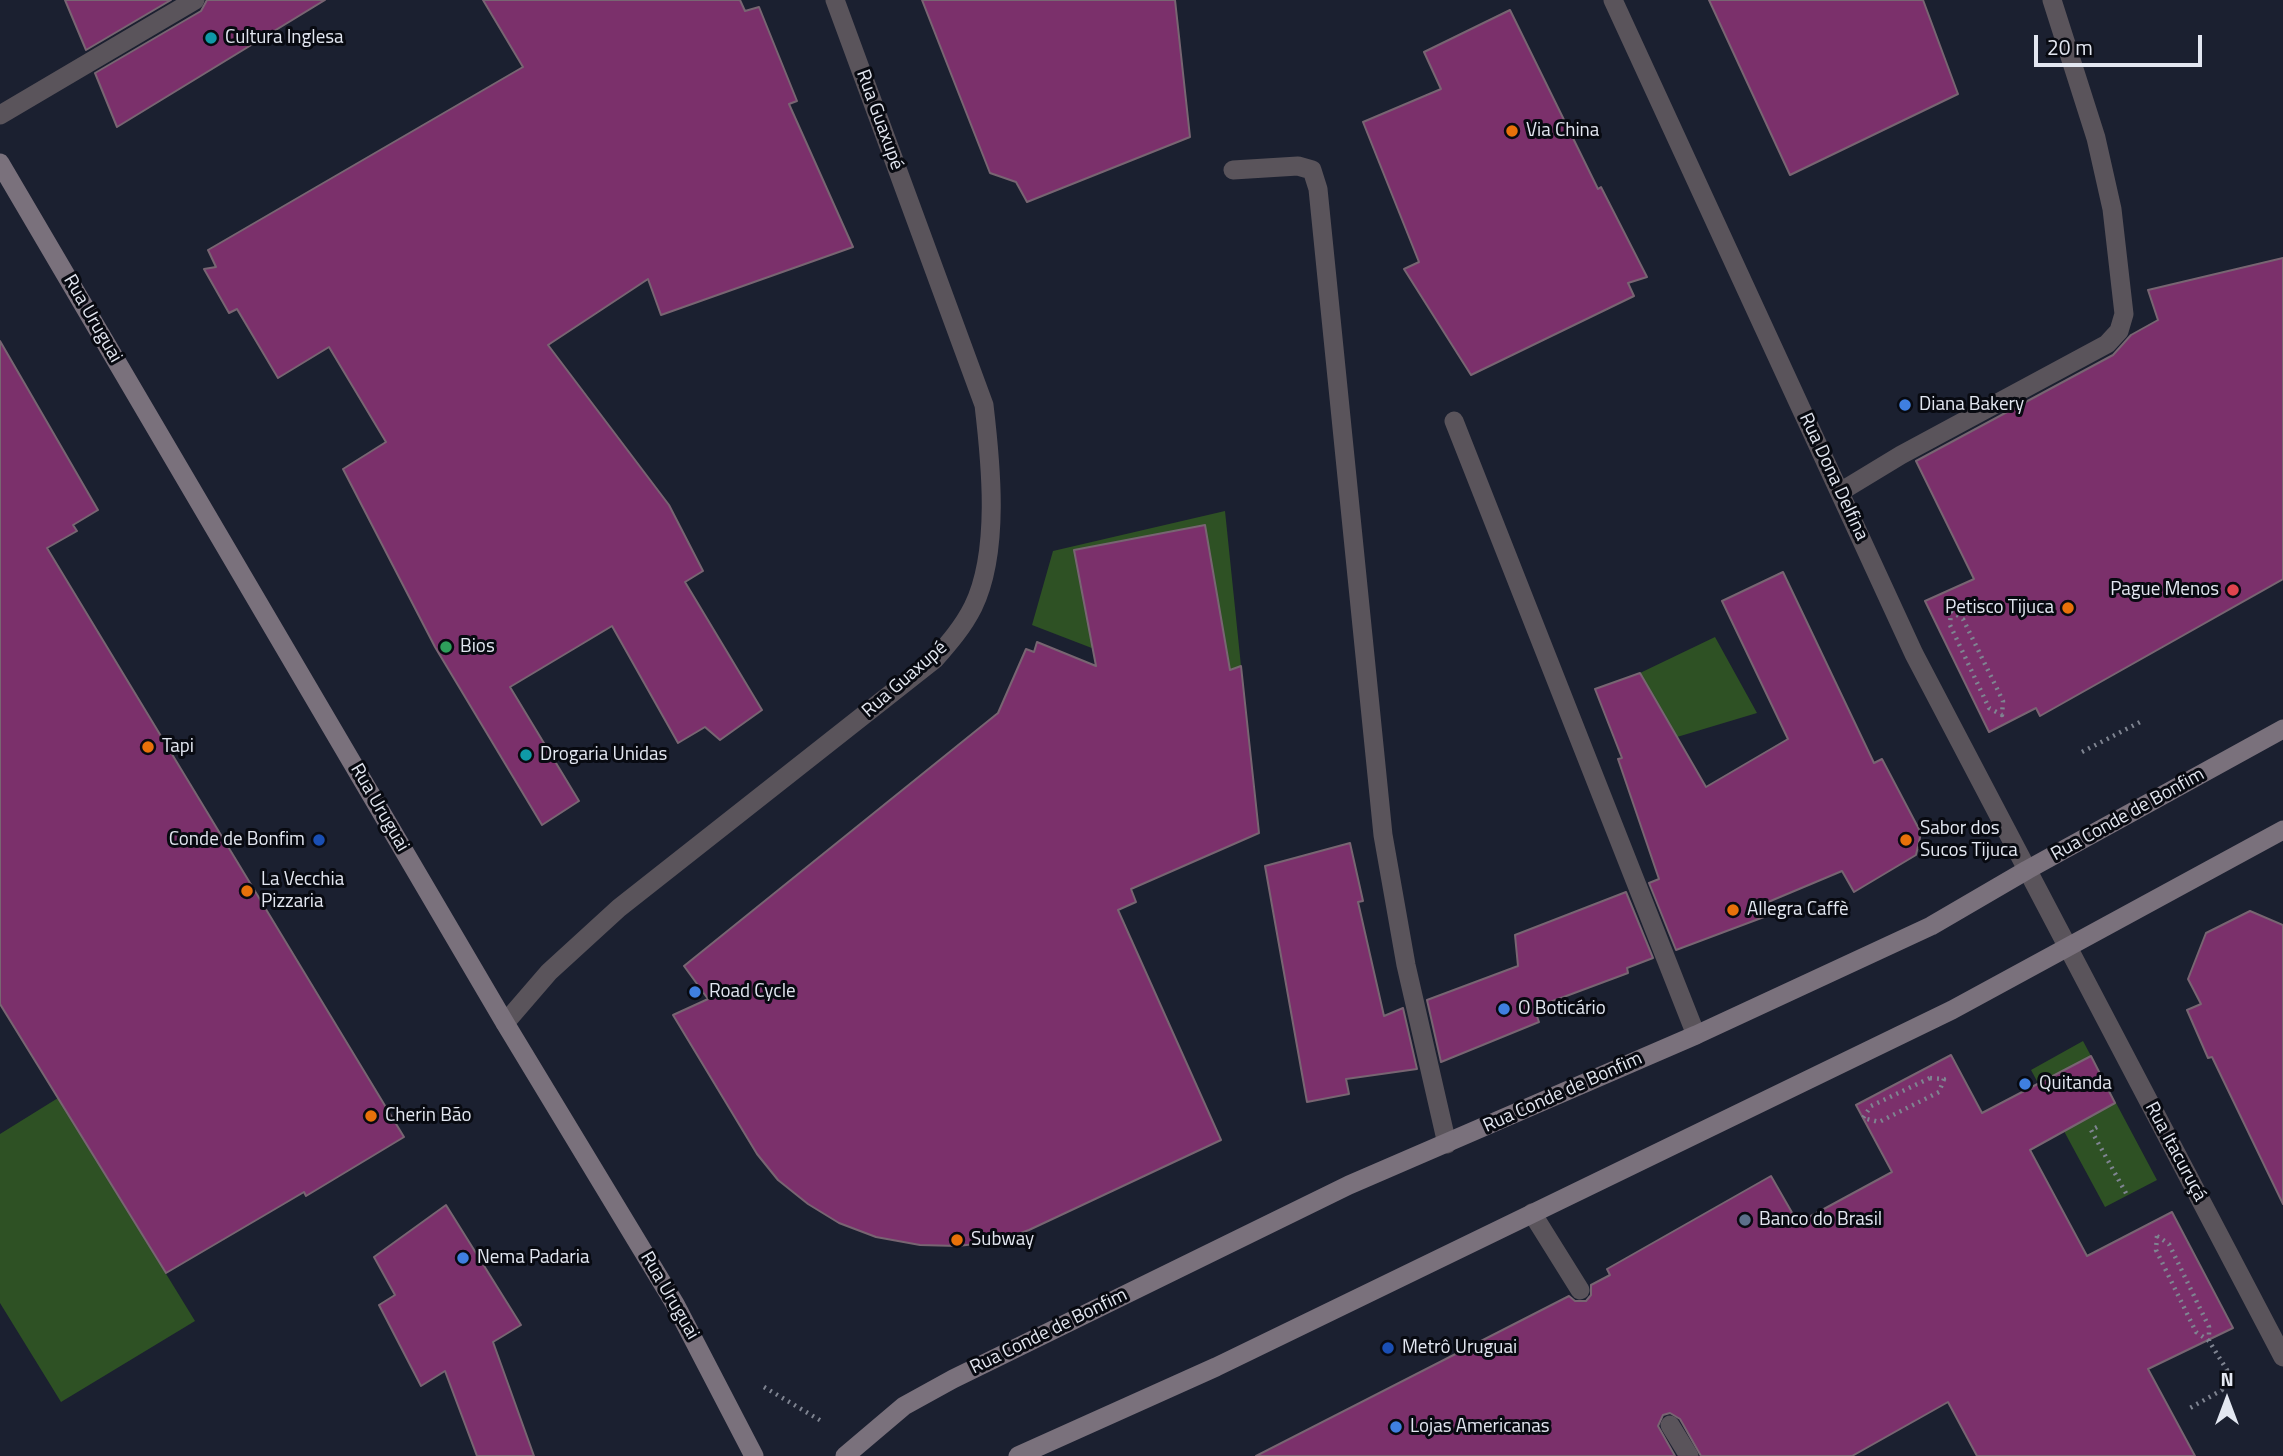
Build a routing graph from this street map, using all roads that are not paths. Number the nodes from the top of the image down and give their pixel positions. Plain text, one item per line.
1 (195, 0) edge
2 (835, 0) edge
3 (1613, 0) edge
4 (2052, 0) edge
5 (0, 115) edge
6 (0, 163) edge
7 (1233, 170) dead end
8 (1454, 421) dead end
9 (1840, 492) junction
10 (2283, 729) edge
11 (2283, 830) edge
12 (2027, 870) junction
13 (2067, 947) junction
14 (505, 1023) junction
15 (1696, 1035) junction
16 (1447, 1144) junction
17 (1532, 1213) junction
18 (1580, 1290) dead end
19 (2283, 1357) edge
20 (1670, 1425) dead end
21 (852, 1449) edge
22 (754, 1456) edge
23 (1018, 1456) edge
24 (1689, 1456) edge

1 - 5 street
2 - 14 street, Rua Guaxupé
3 - 9 street, Rua Dona Delfina
4 - 9 street
6 - 14 main road, Rua Uruguai
7 - 16 street
8 - 15 street
9 - 12 street, Rua Dona Delfina
10 - 12 main road, Rua Conde de Bonfim
11 - 13 main road
12 - 13 street, Rua Dona Delfina
12 - 15 main road, Rua Conde de Bonfim
13 - 17 main road
13 - 19 street, Rua Itacuruçá
14 - 22 main road, Rua Uruguai
15 - 16 main road, Rua Conde de Bonfim
16 - 21 main road, Rua Conde de Bonfim
17 - 18 street
17 - 23 main road
20 - 24 street

